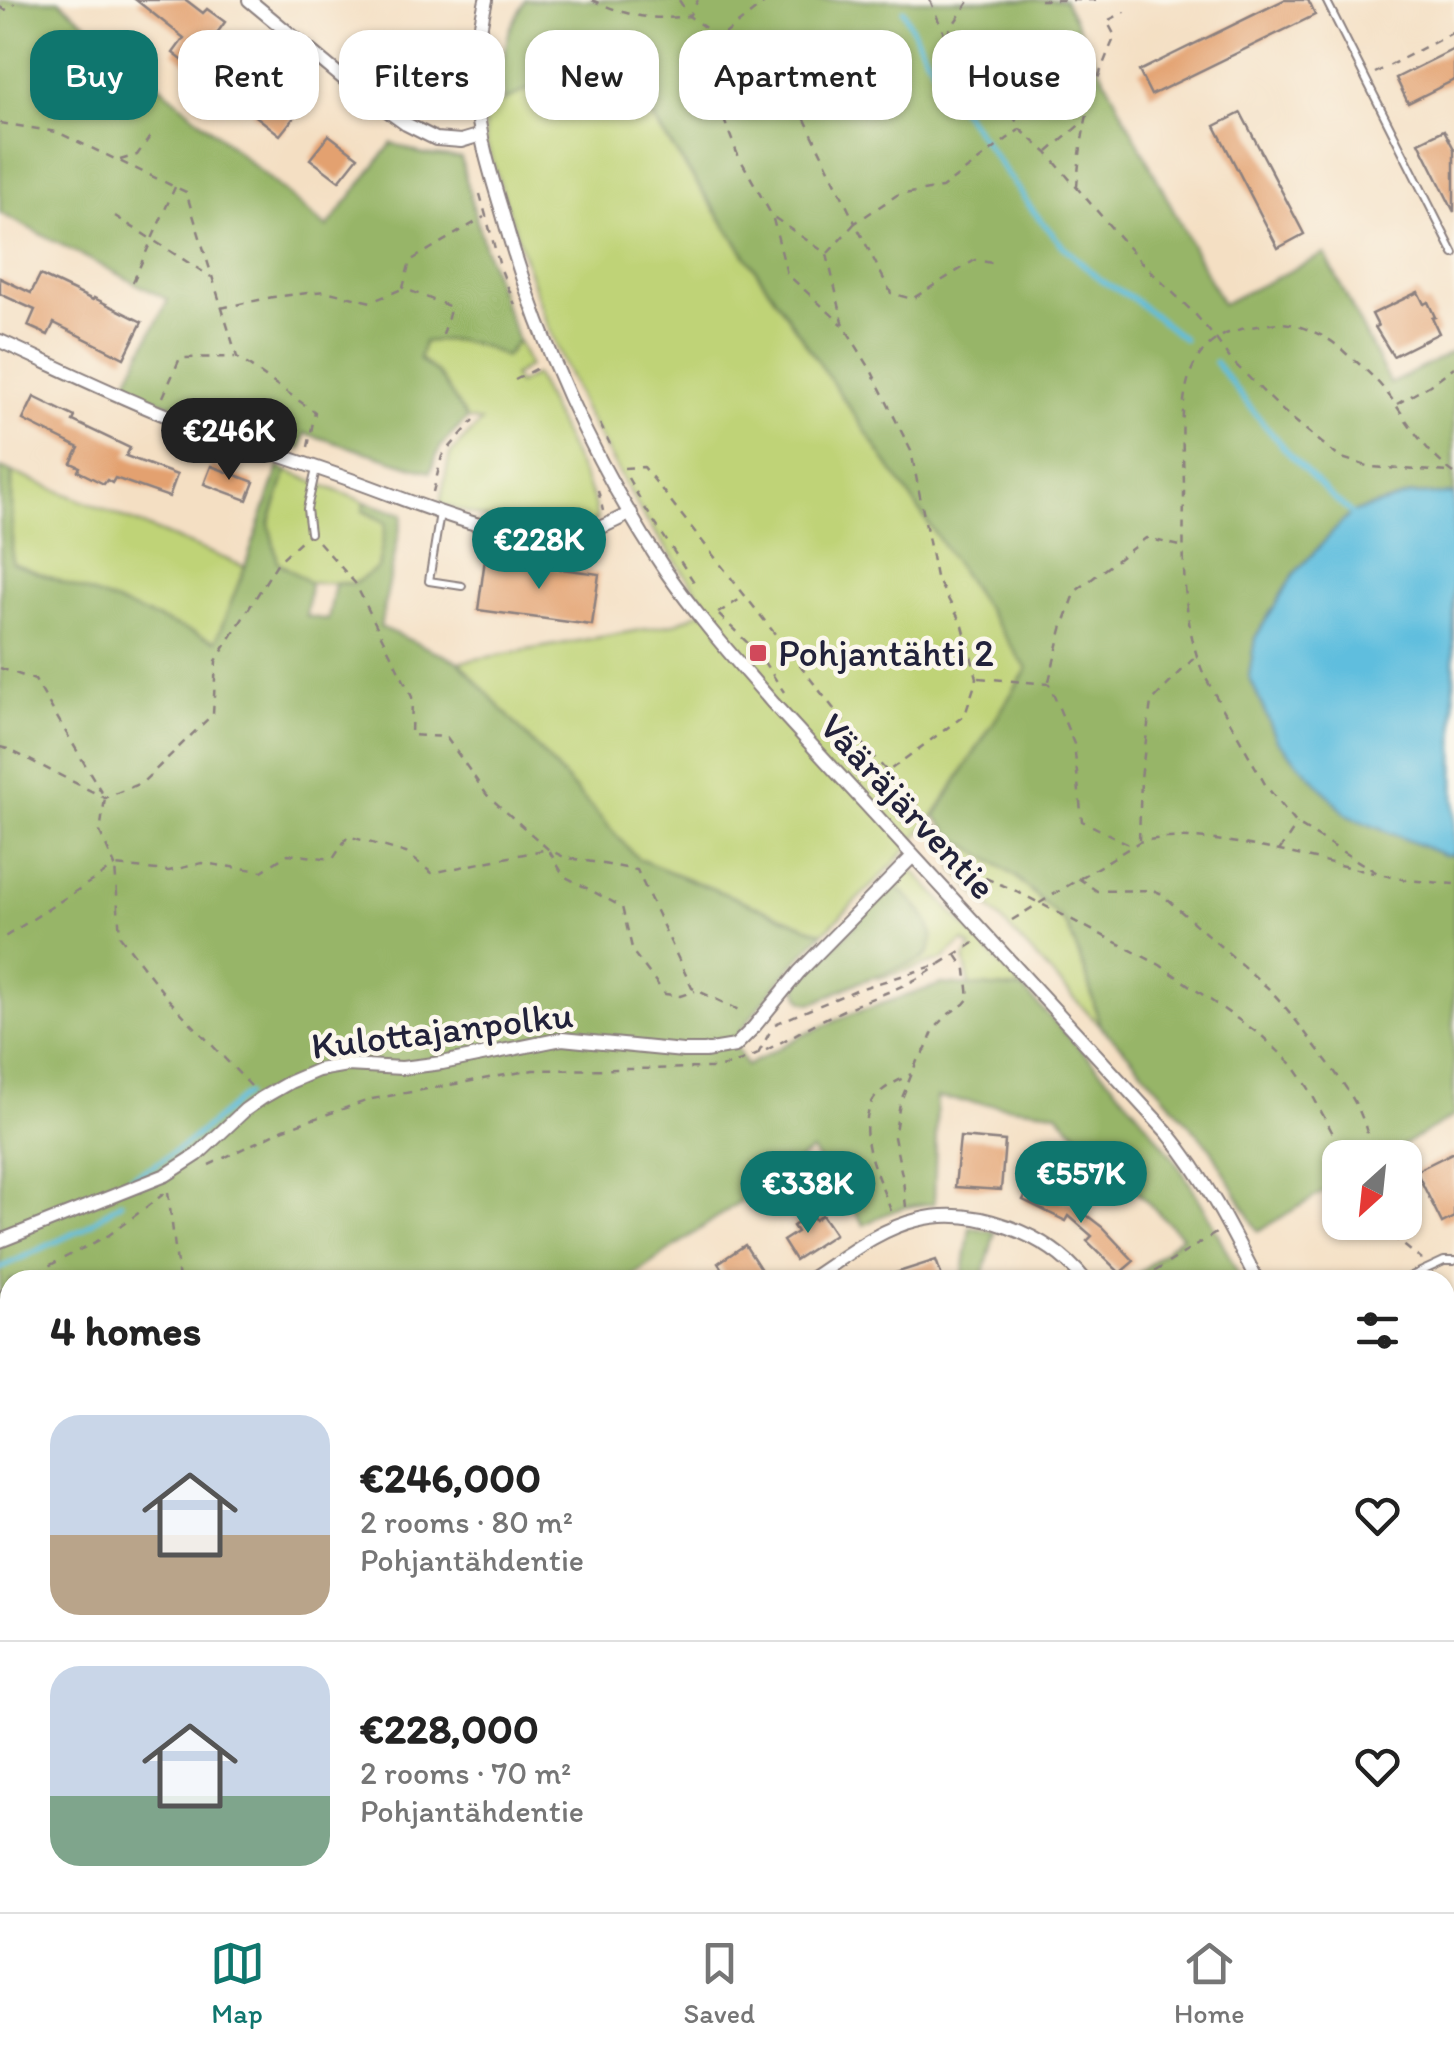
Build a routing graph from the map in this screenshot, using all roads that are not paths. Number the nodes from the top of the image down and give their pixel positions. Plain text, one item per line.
1 (249, 0) edge
2 (486, 0) edge
3 (1326, 0) edge
4 (481, 135) junction
5 (1454, 254) edge
6 (0, 341) edge
7 (310, 466) junction
8 (435, 510) junction
9 (631, 513) junction
10 (310, 533) road end
11 (462, 586) dead end
12 (913, 856) junction
13 (0, 1241) edge
14 (1454, 1261) edge
15 (824, 1270) edge
16 (1076, 1270) edge
17 (1253, 1270) edge
18 (1423, 1270) edge

1 - 4 street
2 - 4 street, Vääräjärventie
3 - 5 lane
4 - 9 street, Vääräjärventie
6 - 7 street
7 - 8 street
7 - 10 lane
8 - 9 street
8 - 11 lane
9 - 12 street, Vääräjärventie
12 - 13 street, Kulottajanpolku
12 - 17 street, Vääräjärventie
14 - 18 lane
15 - 16 street

